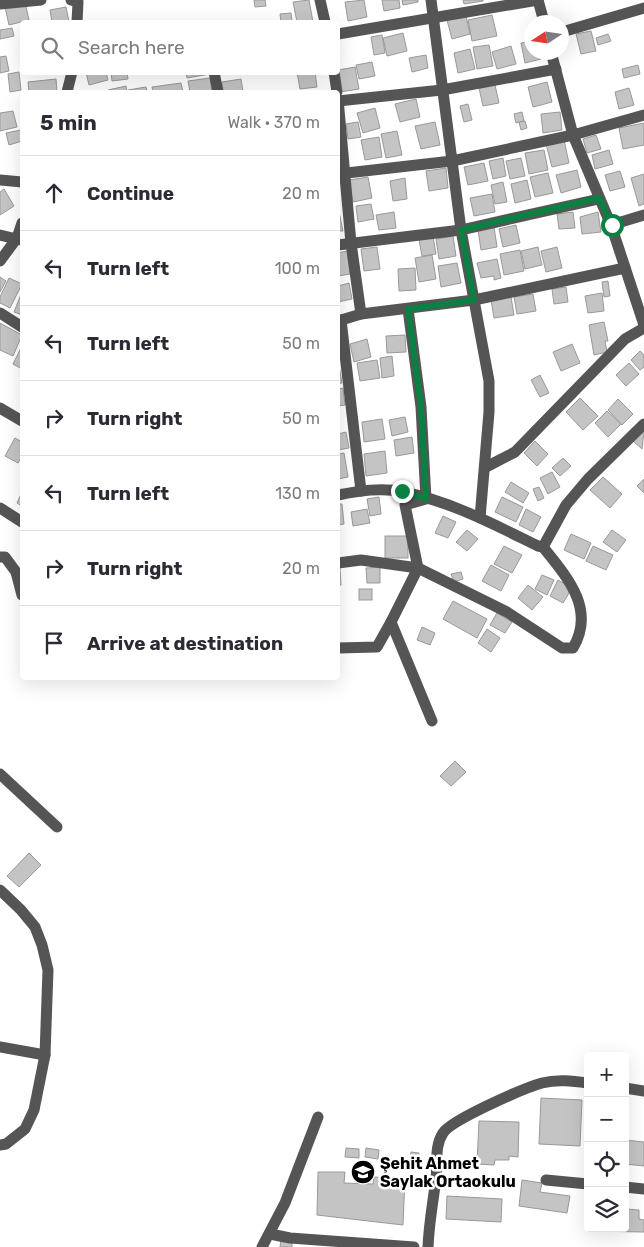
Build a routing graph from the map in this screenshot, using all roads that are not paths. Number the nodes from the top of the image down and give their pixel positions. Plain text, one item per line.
1 (41, 0) edge
2 (71, 0) edge
3 (320, 0) edge
4 (431, 0) edge
5 (538, 0) edge
6 (0, 4) edge
7 (644, 8) edge
8 (542, 15) edge
9 (77, 20) edge
10 (325, 20) edge
11 (433, 20) junction
12 (569, 30) edge
13 (340, 34) edge
14 (553, 60) edge
15 (556, 69) junction
16 (71, 75) edge
17 (215, 75) edge
18 (334, 75) edge
19 (68, 90) edge
20 (218, 90) edge
21 (336, 90) edge
22 (442, 90) junction
23 (340, 101) edge
24 (644, 115) edge
25 (573, 135) junction
26 (340, 150) edge
27 (452, 162) junction
28 (341, 174) edge
29 (0, 180) edge
30 (20, 182) edge
31 (599, 198) junction
32 (644, 214) edge
33 (612, 225) junction
34 (461, 230) junction
35 (0, 235) edge
36 (20, 239) edge
37 (351, 243) junction
38 (340, 245) edge
39 (0, 261) edge
40 (625, 268) junction
41 (474, 300) junction
42 (408, 309) junction
43 (0, 313) edge
44 (361, 314) junction
45 (340, 320) edge
46 (20, 326) edge
47 (644, 327) edge
48 (340, 328) edge
49 (0, 408) edge
50 (20, 421) edge
51 (644, 424) edge
52 (486, 467) junction
53 (361, 491) junction
54 (340, 494) edge
55 (426, 499) junction
56 (0, 508) edge
57 (480, 518) junction
58 (20, 521) edge
59 (543, 547) junction
60 (0, 557) edge
61 (340, 563) edge
62 (418, 568) junction
63 (20, 587) edge
64 (391, 622) junction
65 (340, 648) edge
66 (432, 721) dead end
67 (0, 774) edge
68 (57, 827) dead end
69 (0, 890) edge
70 (0, 1047) edge
71 (45, 1055) junction
72 (584, 1083) edge
73 (629, 1089) edge
74 (644, 1091) edge
75 (318, 1117) dead end
76 (0, 1145) edge
77 (546, 1180) dead end
78 (584, 1184) edge
79 (629, 1187) edge
80 (644, 1189) edge
81 (270, 1234) junction
82 (262, 1247) edge
83 (414, 1247) edge
84 (428, 1247) edge

1 - 6 street
2 - 9 street
3 - 10 street
4 - 11 street
5 - 8 street
5 - 11 street
7 - 12 street
11 - 13 street
11 - 22 street
14 - 15 street
15 - 22 street
15 - 25 street
16 - 19 street
17 - 20 street
18 - 21 street
22 - 23 street
22 - 27 street
24 - 25 street
25 - 27 street
25 - 31 street
26 - 28 street
27 - 28 street
27 - 34 street
28 - 37 street
29 - 30 street
31 - 33 street
31 - 34 street
32 - 33 street
33 - 40 street
34 - 37 street
34 - 41 street
35 - 36 street
36 - 39 street
37 - 38 street
37 - 44 street
40 - 41 street
40 - 47 street
41 - 42 street
41 - 52 street
42 - 44 street
42 - 55 street
43 - 46 street
44 - 45 street
47 - 52 street
48 - 53 street
49 - 50 street
51 - 59 street
52 - 57 street
53 - 54 street
53 - 55 street
55 - 57 street
55 - 62 street
56 - 58 street
57 - 59 street
59 - 62 street
60 - 63 street
61 - 62 street
62 - 64 street
64 - 65 street
64 - 66 street
67 - 68 street
69 - 71 street
70 - 71 street
71 - 76 street
72 - 84 street
73 - 74 street
75 - 81 street
77 - 78 street
79 - 80 street
81 - 82 street
81 - 83 street

